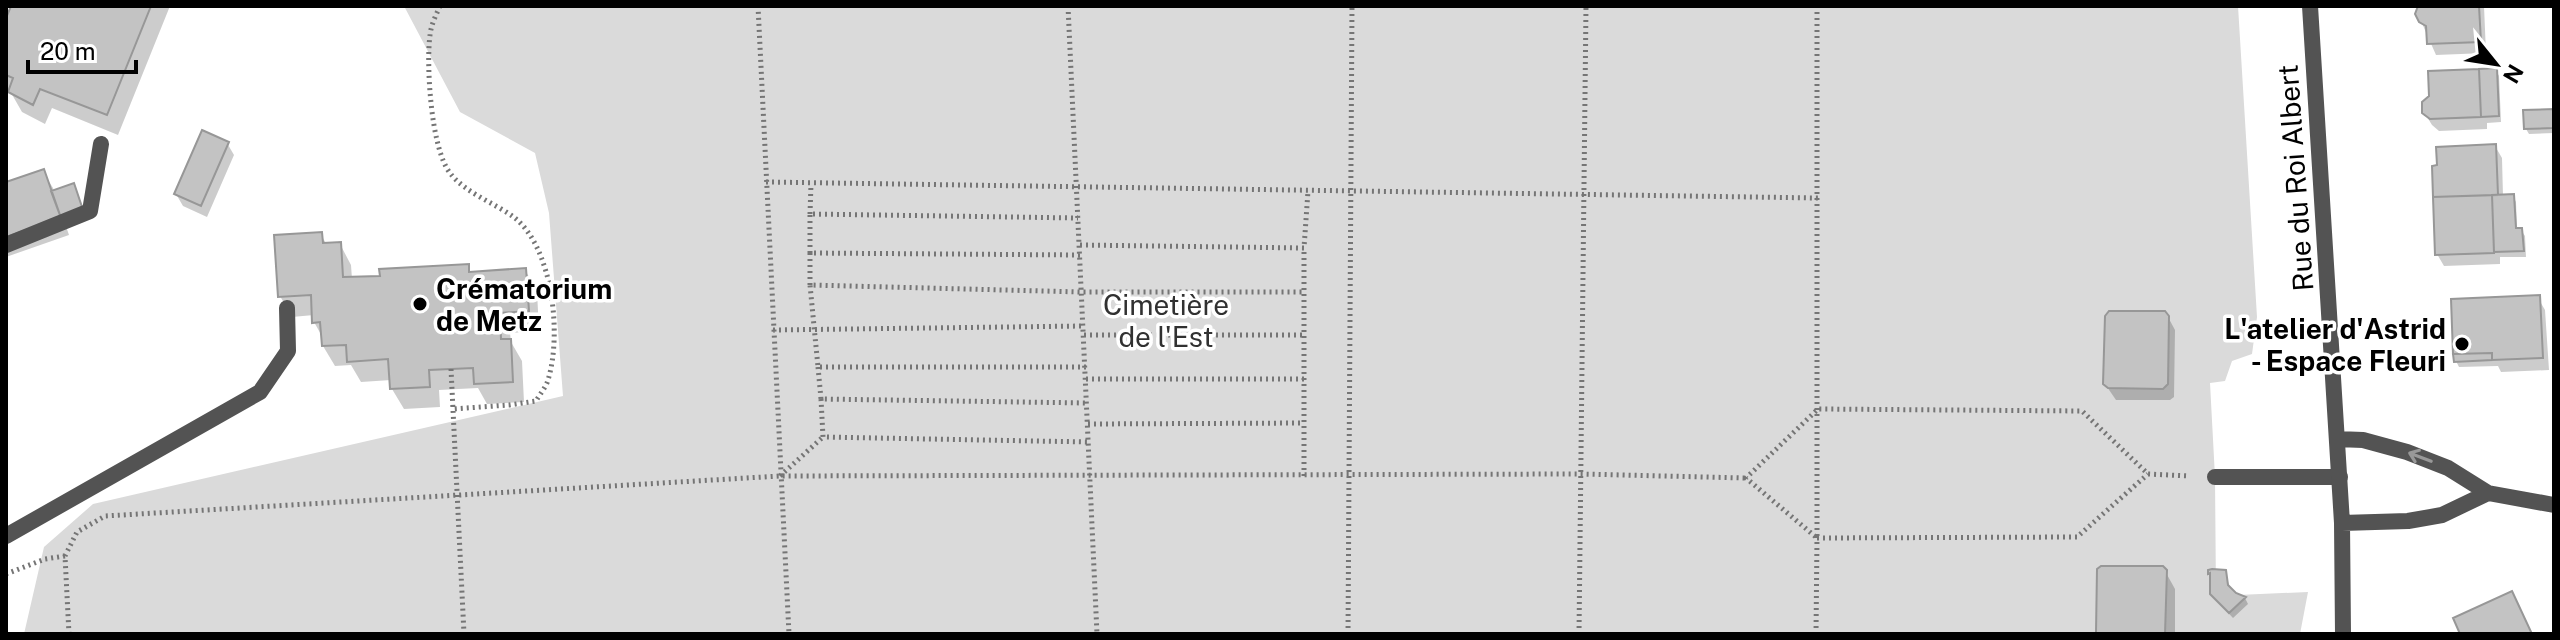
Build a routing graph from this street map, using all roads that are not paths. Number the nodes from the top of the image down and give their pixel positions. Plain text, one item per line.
1 (2310, 6) edge
2 (101, 144) dead end
3 (6, 245) edge
4 (287, 308) dead end
5 (2337, 439) junction
6 (2215, 477) road end
7 (2340, 477) junction
8 (2488, 493) junction
9 (2554, 505) edge
10 (2342, 523) junction
11 (6, 536) edge
12 (2343, 634) edge

1 - 5 street, Rue du Roi Albert
2 - 3 street
4 - 11 street
5 - 7 street, Rue du Roi Albert
8 -> 5 street
6 - 7 street
7 - 10 street, Rue du Roi Albert
8 - 9 street
8 - 10 street
10 - 12 street, Rue du Roi Albert

